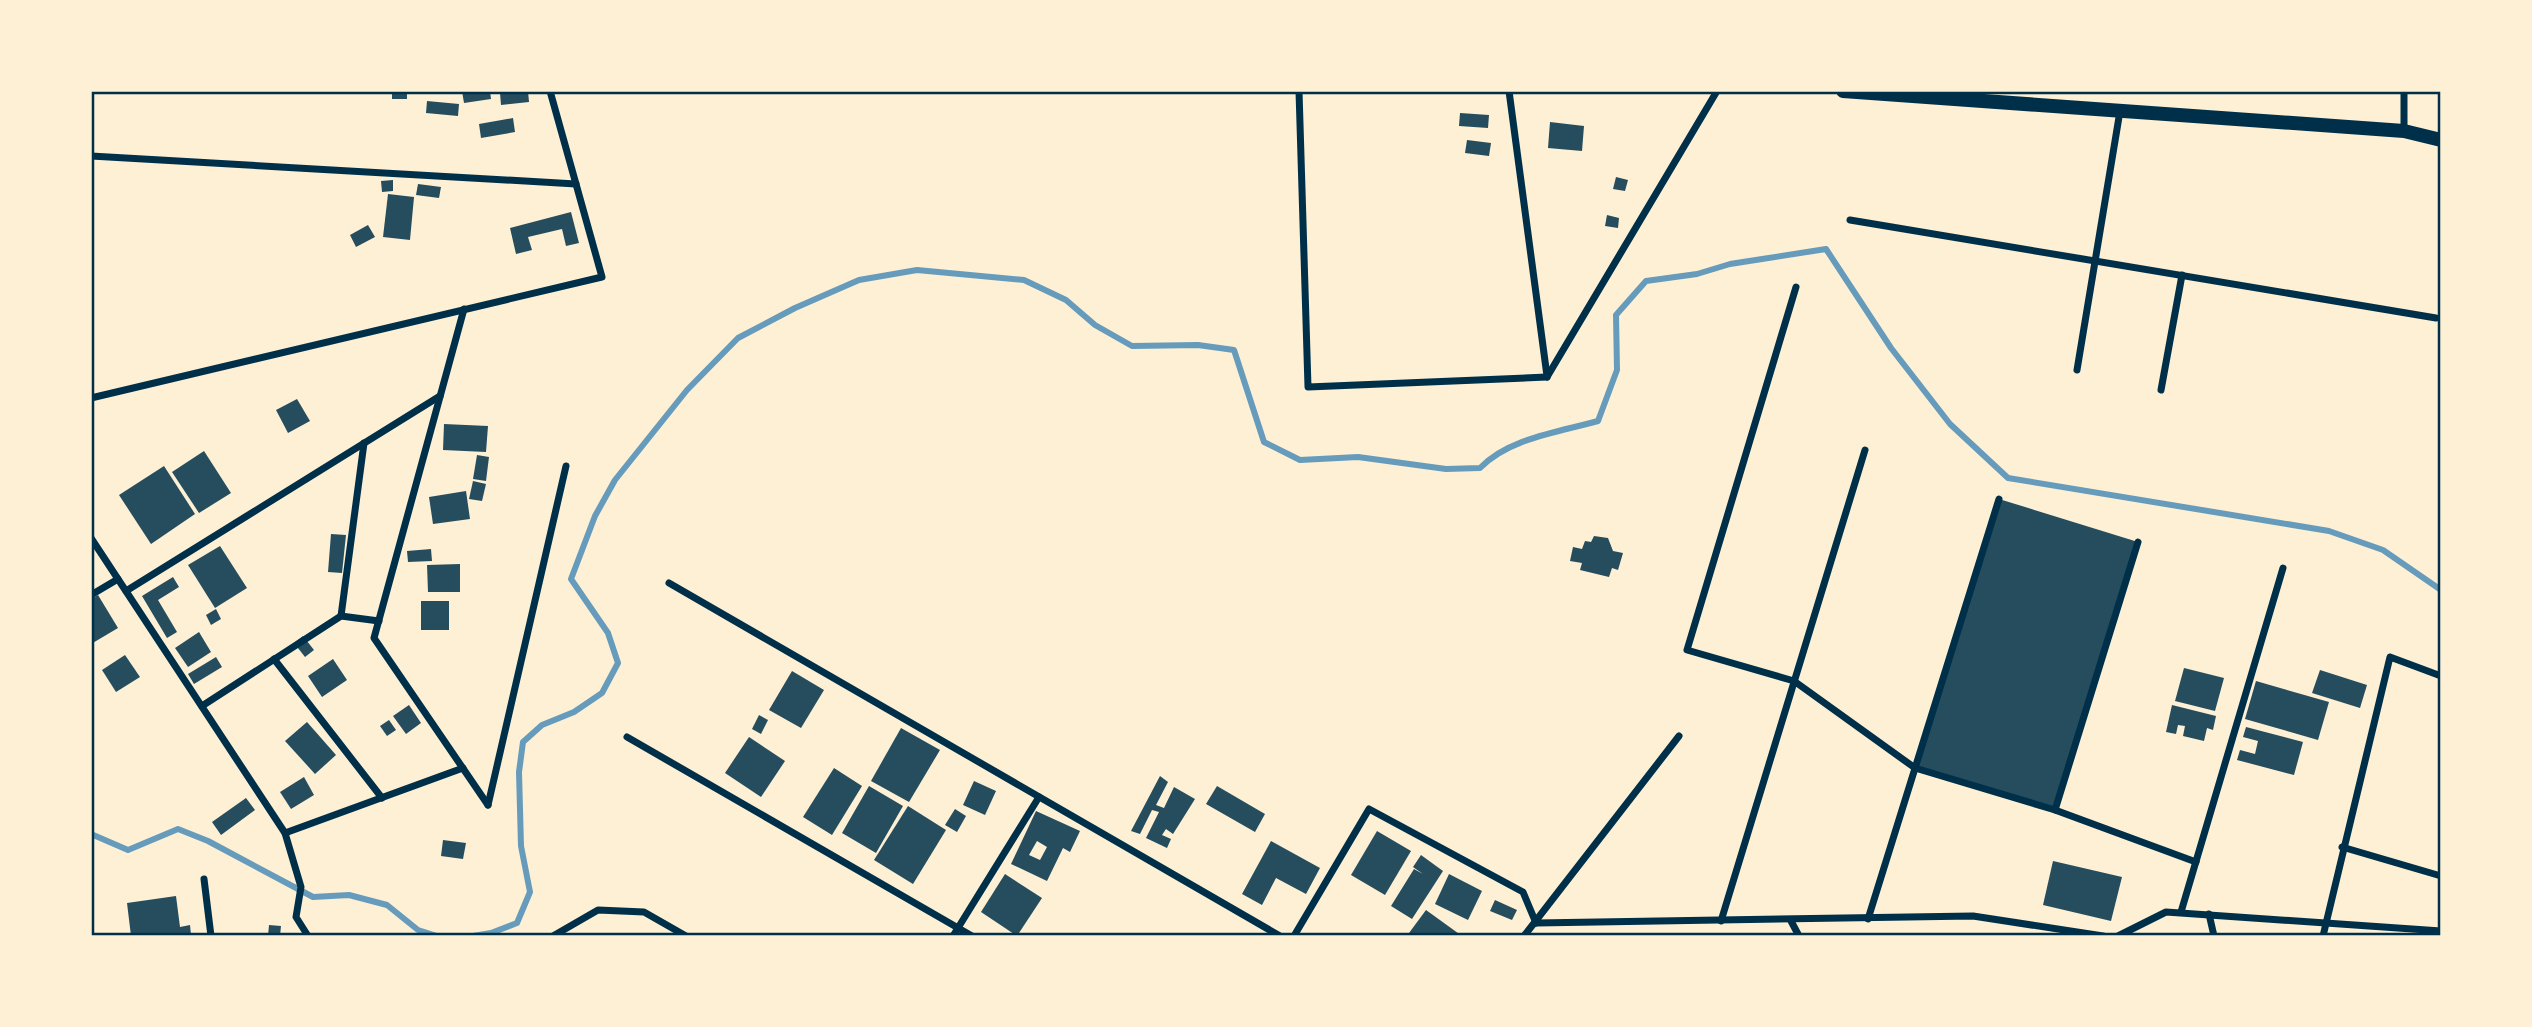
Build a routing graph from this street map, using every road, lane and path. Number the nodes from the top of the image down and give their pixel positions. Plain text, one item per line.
1 (550, 91) edge
2 (1299, 91) edge
3 (1509, 91) edge
4 (1717, 91) edge
5 (1843, 91) edge
6 (2404, 91) edge
7 (2120, 111) junction
8 (2404, 131) junction
9 (2441, 140) edge
10 (91, 156) edge
11 (576, 184) junction
12 (1850, 220) dead end
13 (2095, 261) junction
14 (2182, 275) junction
15 (1796, 287) dead end
16 (464, 309) junction
17 (2436, 318) dead end
18 (2077, 370) dead end
19 (1547, 377) junction
20 (2161, 390) dead end
21 (440, 396) junction
22 (91, 397) edge
23 (364, 443) junction
24 (1865, 450) dead end
25 (566, 466) dead end
26 (1999, 499) dead end
27 (91, 538) edge
28 (2138, 542) dead end
29 (2283, 568) dead end
30 (118, 579) junction
31 (669, 583) dead end
32 (126, 591) junction
33 (91, 595) edge
34 (341, 616) junction
35 (379, 621) junction
36 (274, 659) junction
37 (2441, 676) edge
38 (1794, 681) junction
39 (202, 706) junction
40 (1679, 736) dead end
41 (626, 737) dead end
42 (463, 768) junction
43 (1915, 768) junction
44 (1039, 797) junction
45 (382, 798) junction
46 (2055, 810) junction
47 (285, 833) junction
48 (2342, 847) junction
49 (2196, 862) junction
50 (2441, 876) edge
51 (204, 879) dead end
52 (2181, 912) junction
53 (2208, 914) junction
54 (1868, 919) junction
55 (1721, 921) junction
56 (1791, 921) junction
57 (1536, 923) junction
58 (2326, 923) junction
59 (958, 928) junction
60 (2441, 931) edge
61 (305, 934) edge
62 (211, 936) edge
63 (553, 936) edge
64 (686, 936) edge
65 (954, 936) edge
66 (972, 936) edge
67 (1280, 936) edge
68 (1294, 936) edge
69 (1524, 936) edge
70 (1799, 936) edge
71 (2103, 936) edge
72 (2119, 936) edge
73 (2214, 936) edge
74 (2323, 936) edge

1 - 11 street
2 - 19 street
3 - 19 street
4 - 19 street
5 - 7 main road
6 - 8 street
7 - 8 main road
7 - 13 street
8 - 9 main road
10 - 11 street
11 - 16 street
12 - 13 street
13 - 14 street
13 - 18 street
14 - 17 street
14 - 20 street
15 - 38 street
16 - 21 street
16 - 22 street
21 - 23 street
21 - 35 street
23 - 32 street
23 - 34 street
24 - 38 street
25 - 42 street
26 - 43 street
27 - 30 street
28 - 46 street
29 - 49 street
30 - 32 street
30 - 33 street
31 - 44 street
32 - 39 street
34 - 35 street
34 - 36 street
35 - 42 street
36 - 39 street
36 - 45 street
37 - 48 street
38 - 43 street
38 - 55 street
39 - 47 street
40 - 57 street
41 - 59 street
42 - 45 street
43 - 46 street
43 - 54 street
44 - 59 street
44 - 67 street
45 - 47 street
46 - 49 street
47 - 61 street
48 - 50 street
48 - 58 street
49 - 52 street
51 - 62 street
52 - 53 street
52 - 72 street
53 - 58 street
53 - 73 street
54 - 56 street
54 - 71 street
55 - 56 street
55 - 57 street
56 - 70 street
57 - 68 street
57 - 69 street
58 - 60 street
58 - 74 street
59 - 65 street
59 - 66 street
63 - 64 street

